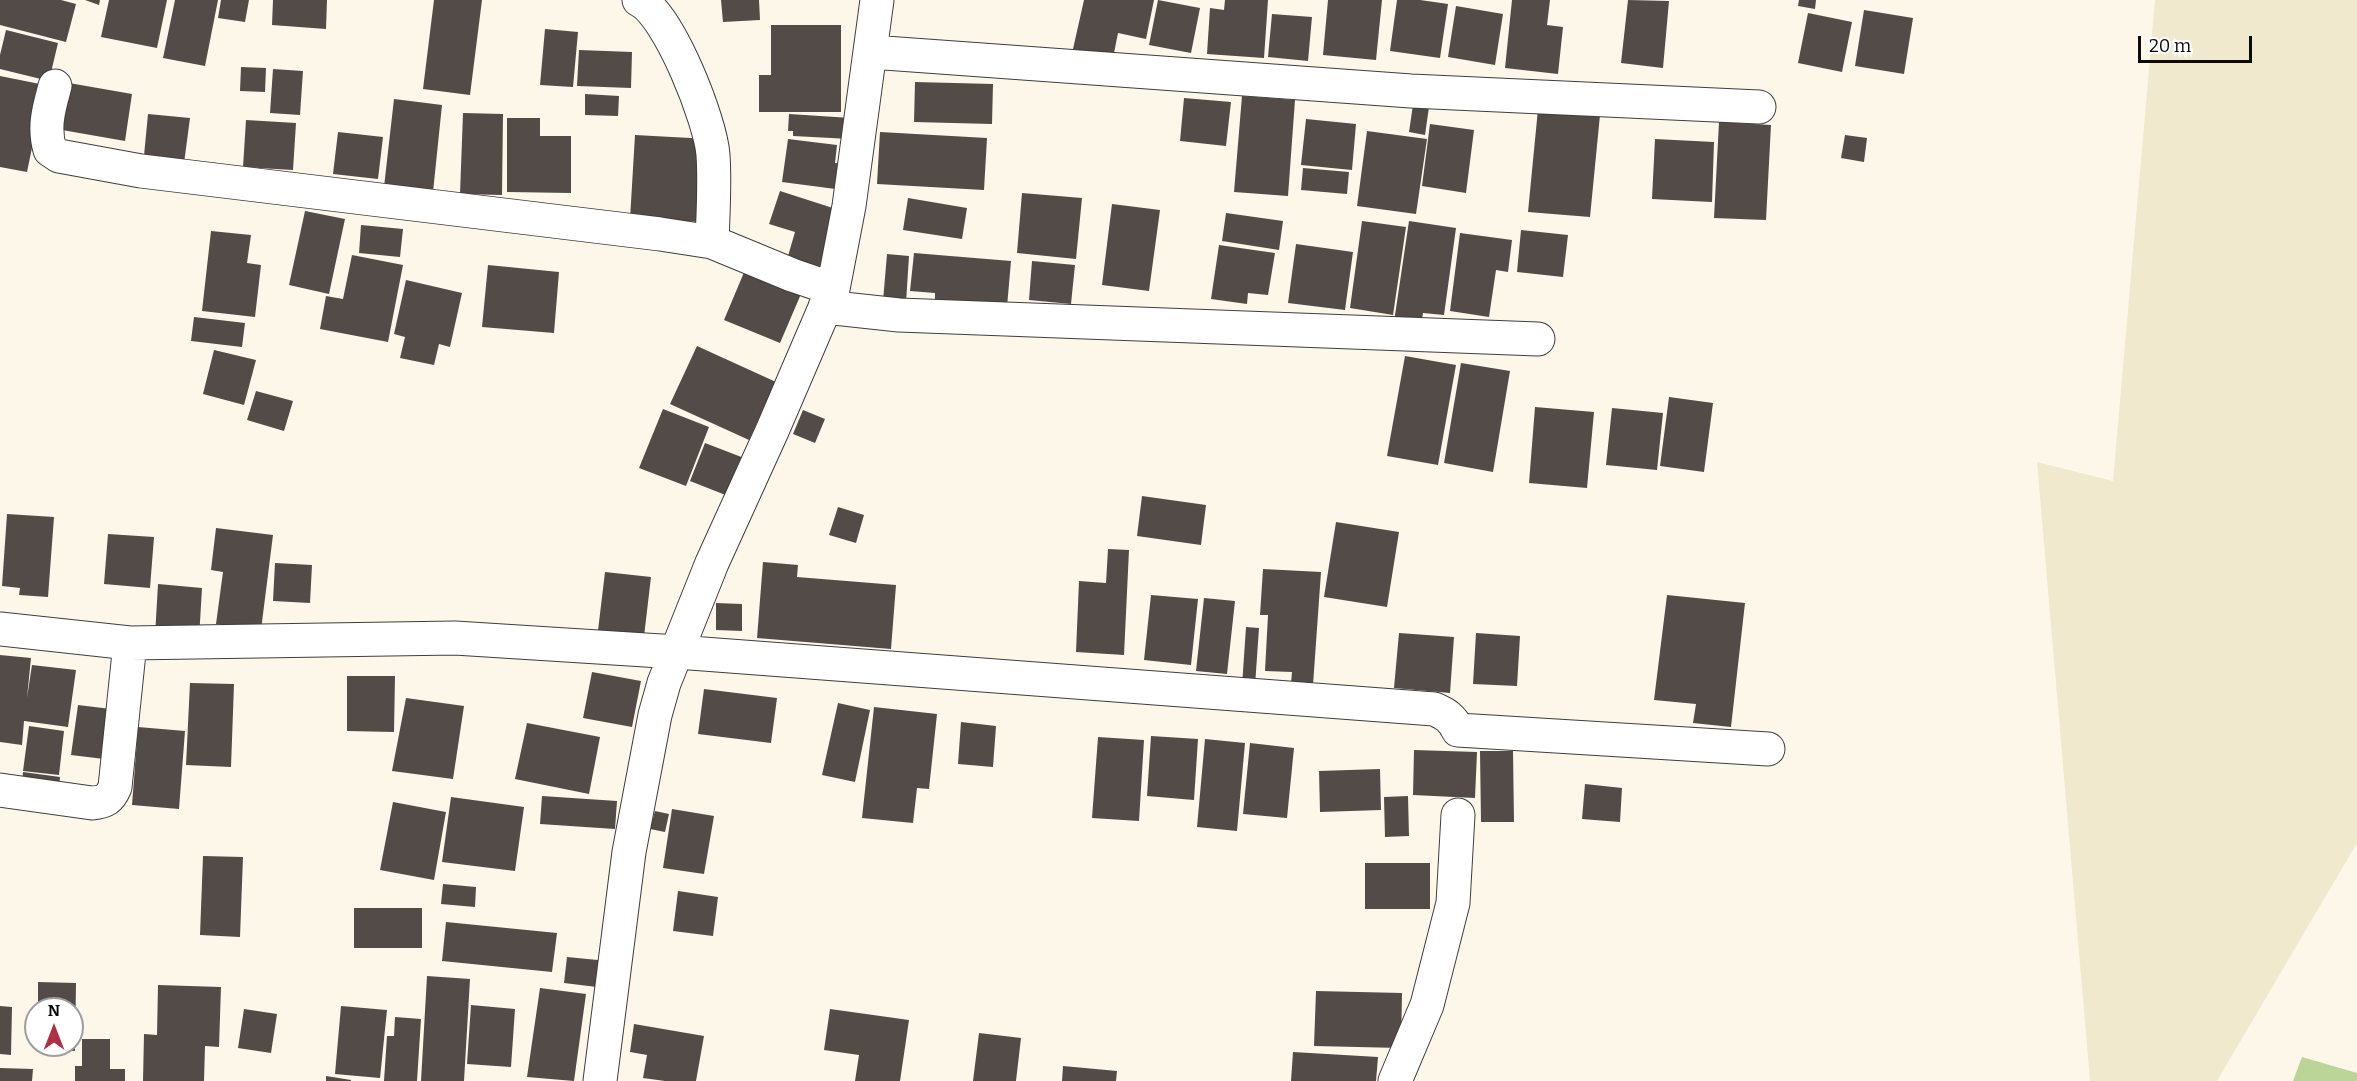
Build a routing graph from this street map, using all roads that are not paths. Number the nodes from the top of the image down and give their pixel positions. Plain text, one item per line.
1 (639, 0) edge
2 (877, 0) edge
3 (871, 52) junction
4 (55, 86) dead end
5 (1759, 107) dead end
6 (712, 242) junction
7 (829, 298) junction
8 (1538, 339) dead end
9 (0, 629) edge
10 (130, 643) junction
11 (678, 652) junction
12 (1768, 749) dead end
13 (0, 790) edge
14 (1458, 815) dead end
15 (600, 1081) edge
16 (1395, 1081) edge

1 - 6 street
2 - 3 street
3 - 5 street
3 - 7 street
4 - 6 street
6 - 7 street
7 - 8 street
7 - 11 street
9 - 10 street
10 - 11 street
10 - 13 street
11 - 12 street
11 - 15 street
14 - 16 street

